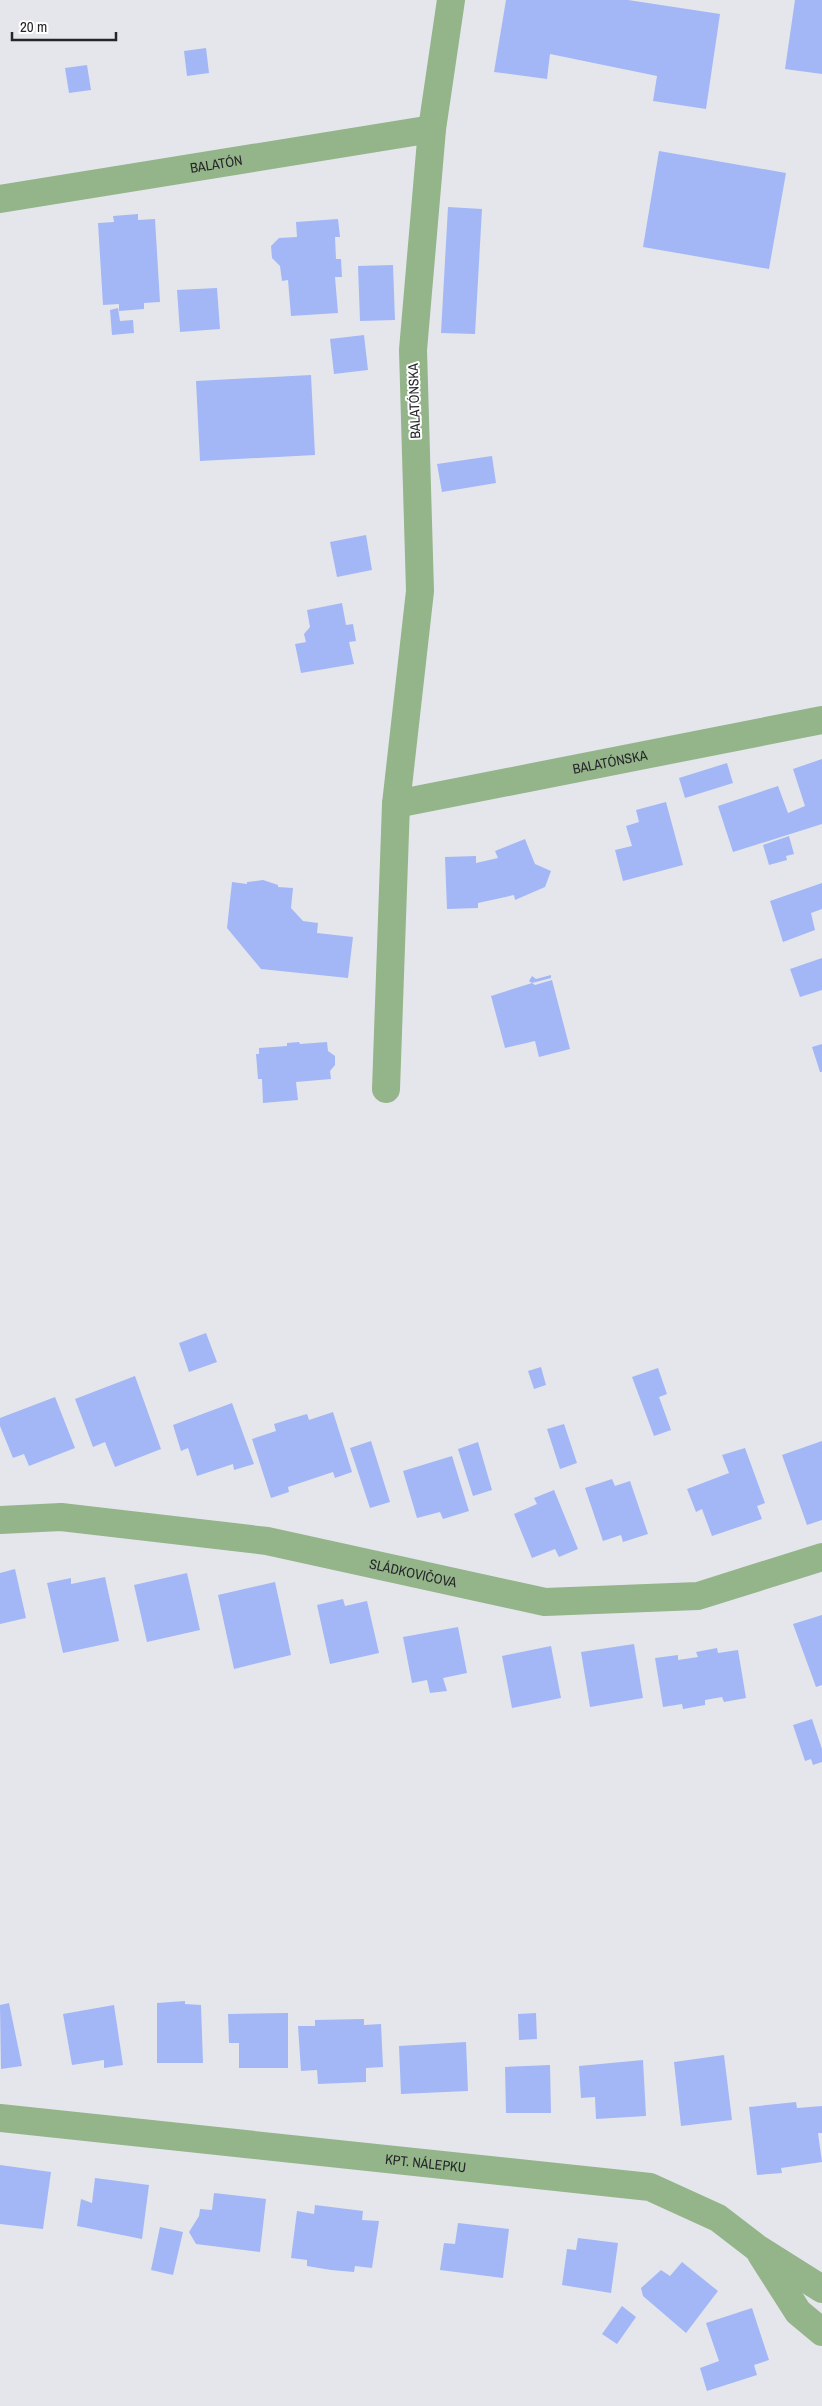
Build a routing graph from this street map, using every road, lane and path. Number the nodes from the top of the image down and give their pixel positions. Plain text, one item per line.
1 (451, 0) edge
2 (432, 129) junction
3 (0, 199) edge
4 (822, 720) edge
5 (396, 804) junction
6 (386, 1089) dead end
7 (0, 1520) edge
8 (822, 1557) edge
9 (0, 2118) edge
10 (757, 2248) junction
11 (822, 2289) edge
12 (822, 2332) edge

1 - 2 street, BALATÓNSKA
2 - 3 street, BALATÓN
2 - 5 street, BALATÓNSKA
4 - 5 street, BALATÓNSKA
5 - 6 street, BALATÓNSKA
7 - 8 street, SLÁDKOVIČOVA
9 - 10 street, KPT. NÁLEPKU
10 - 11 street, KPT. NÁLEPKU
10 - 12 street

